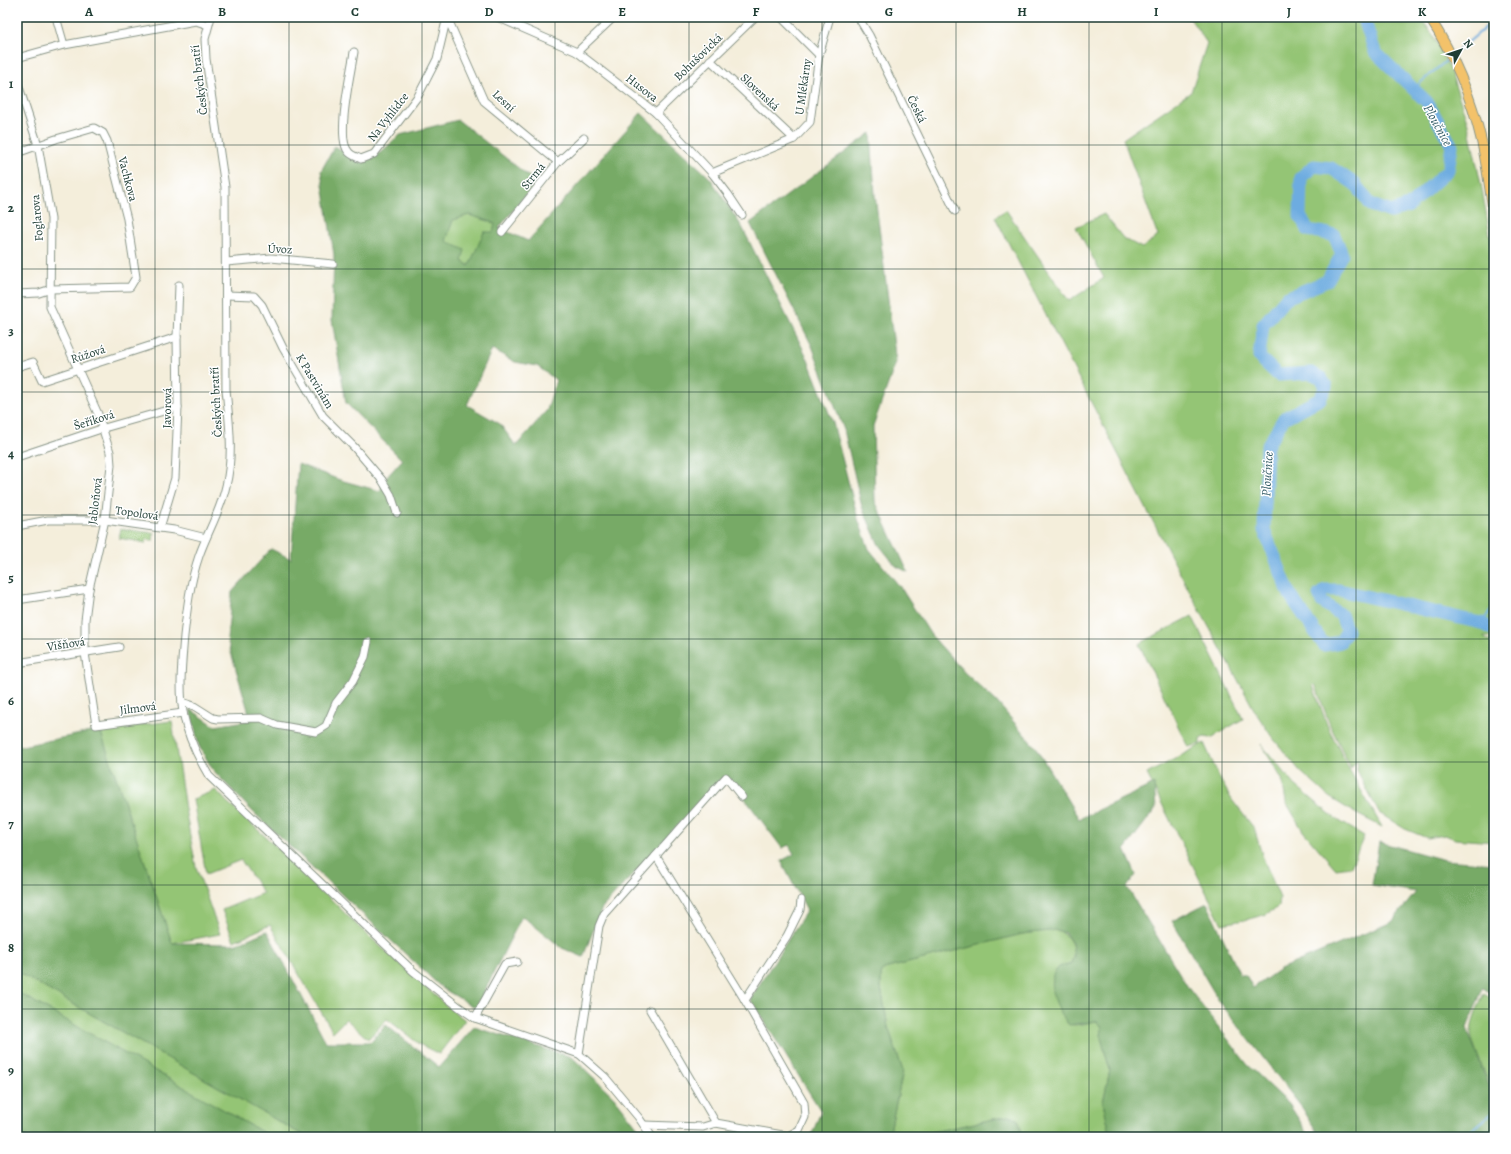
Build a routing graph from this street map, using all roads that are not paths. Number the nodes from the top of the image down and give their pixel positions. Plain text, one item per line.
1 (56, 17) edge
2 (211, 17) edge
3 (447, 17) edge
4 (497, 17) edge
5 (755, 17) edge
6 (781, 17) edge
7 (830, 17) edge
8 (858, 17) edge
9 (1429, 17) edge
10 (611, 18) edge
11 (208, 25) junction
12 (64, 46) junction
13 (354, 52) dead end
14 (577, 52) junction
15 (819, 55) junction
16 (17, 58) edge
17 (710, 60) junction
18 (17, 81) edge
19 (656, 113) junction
20 (584, 138) dead end
21 (794, 139) junction
22 (38, 145) junction
23 (17, 154) edge
24 (558, 162) junction
25 (712, 173) junction
26 (955, 211) dead end
27 (742, 215) dead end
28 (1494, 215) edge
29 (502, 232) dead end
30 (226, 262) junction
31 (333, 264) dead end
32 (179, 286) dead end
33 (51, 289) junction
34 (17, 294) edge
35 (226, 295) junction
36 (177, 337) junction
37 (17, 367) edge
38 (78, 368) junction
39 (178, 407) junction
40 (104, 428) junction
41 (17, 457) edge
42 (397, 513) dead end
43 (105, 520) junction
44 (17, 526) edge
45 (160, 528) junction
46 (206, 538) junction
47 (89, 589) junction
48 (17, 600) edge
49 (368, 642) dead end
50 (119, 647) dead end
51 (85, 653) junction
52 (17, 663) edge
53 (182, 702) junction
54 (183, 713) junction
55 (96, 725) joint
56 (742, 797) dead end
57 (656, 856) junction
58 (801, 900) dead end
59 (517, 962) dead end
60 (745, 1000) junction
61 (650, 1010) dead end
62 (474, 1018) junction
63 (579, 1054) junction
64 (716, 1123) junction
65 (644, 1126) junction
66 (652, 1137) edge

1 - 12 street
2 - 11 street, Českých bratří
3 - 13 street, Na Vyhlídce
3 - 24 street, Lesní
4 - 14 street, Husova
5 - 17 street, Bohušovická
6 - 15 street
7 - 15 street, U Mlékárny
8 - 26 street, Česká
9 - 28 main road
10 - 14 street
11 - 12 street
11 - 30 street, Českých bratří
12 - 16 street
14 - 19 street, Husova
15 - 21 street, U Mlékárny
17 - 19 street, Bohušovická
17 - 21 street, Slovenská
18 - 22 street
19 - 25 street, Husova
20 - 24 street, Strmá
21 - 25 street, U Mlékárny
22 - 23 street
22 - 33 street, Foglarova
22 - 33 street, Vachkova
24 - 29 street, Strmá
25 - 27 street, Husova
30 - 31 street, Úvoz
30 - 35 street, Českých bratří
32 - 36 street, Javorová
33 - 34 street
33 - 38 street, Jabloňová
35 - 42 street, K Pastvinám
35 - 46 street, Českých bratří
36 - 38 street, Růžová
36 - 39 street, Javorová
37 - 38 street, Růžová
38 - 40 street, Jabloňová
39 - 40 street, Šeříková
39 - 45 street, Javorová
40 - 41 street, Šeříková
40 - 43 street, Jabloňová
43 - 44 street, Topolová
43 - 45 street, Topolová
43 - 47 street, Jabloňová
45 - 46 street, Topolová
46 - 53 street, Českých bratří
47 - 48 street
47 - 51 street, Jabloňová
49 - 53 street
50 - 51 street, Višňová
51 - 52 street, Višňová
51 - 55 street, Jabloňová
53 - 54 street, Českých bratří
54 - 55 street, Jilmová
54 - 62 street, Českých bratří
56 - 57 street
57 - 60 street
57 - 63 street
58 - 60 street
59 - 62 street
60 - 64 street
61 - 64 street
62 - 63 street, Českých bratří
63 - 65 street
64 - 65 street
65 - 66 street

